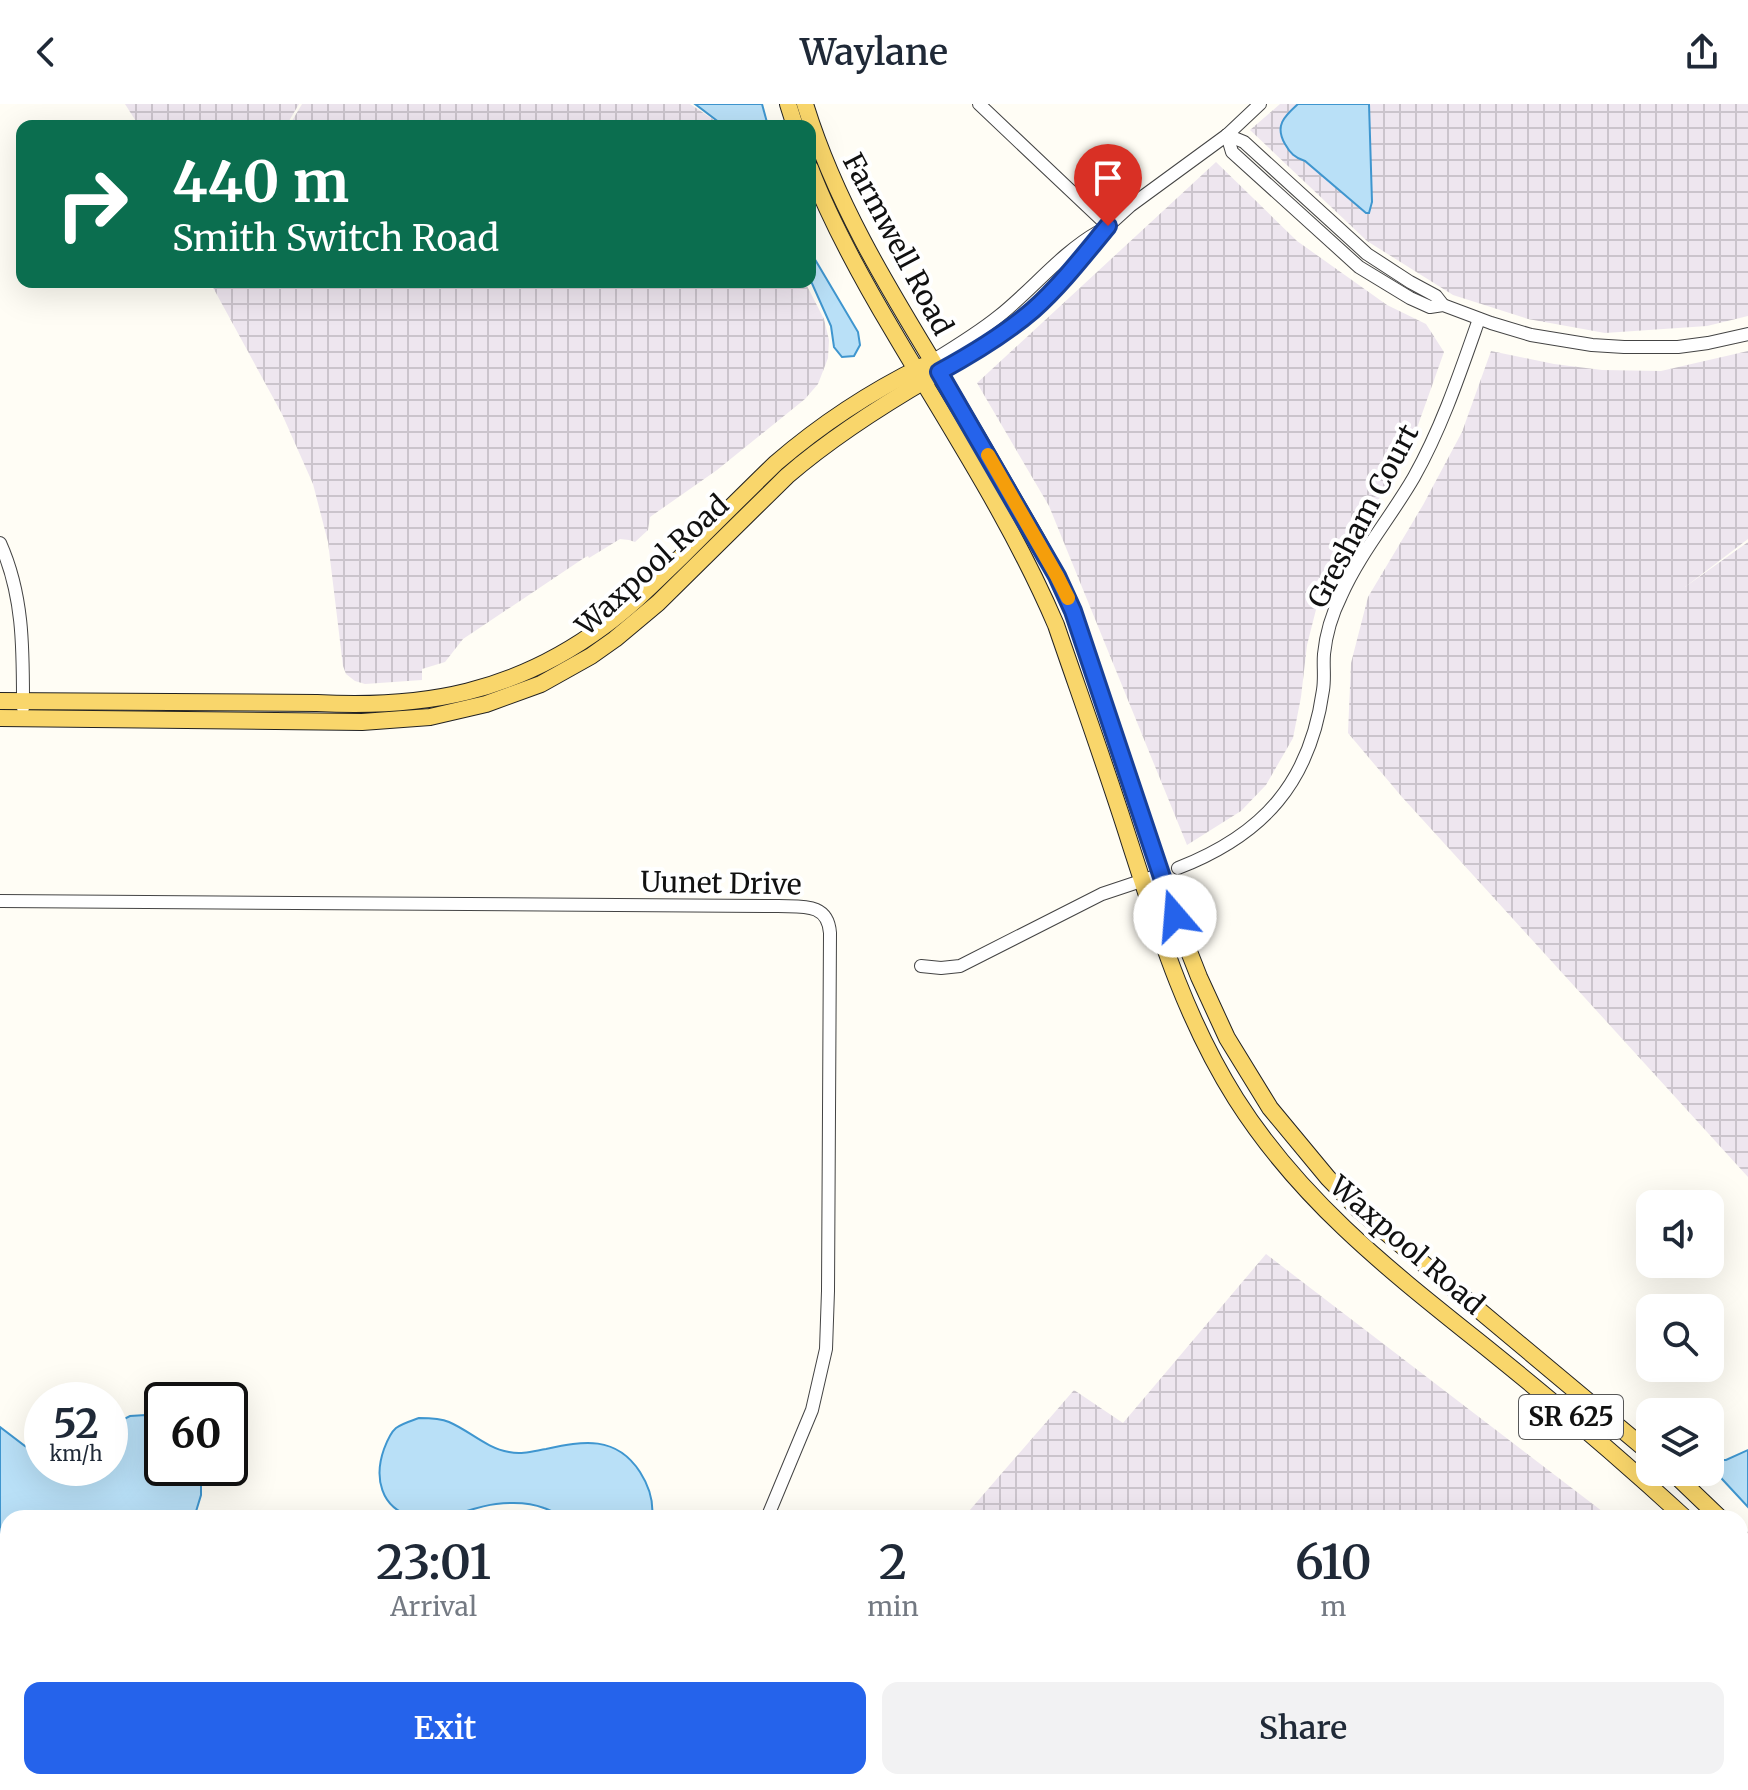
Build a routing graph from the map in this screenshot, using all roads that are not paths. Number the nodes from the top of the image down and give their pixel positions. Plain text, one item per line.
1 (979, 104) edge
2 (1260, 104) edge
3 (1227, 135) junction
4 (816, 141) edge
5 (816, 181) edge
6 (1108, 226) junction
7 (1479, 319) junction
8 (1748, 334) edge
9 (935, 367) junction
10 (919, 376) junction
11 (0, 543) edge
12 (0, 701) edge
13 (23, 701) junction
14 (0, 718) edge
15 (22, 718) junction
16 (1170, 871) junction
17 (1141, 880) junction
18 (0, 901) edge
19 (921, 966) dead end
20 (1636, 1441) edge
21 (1687, 1486) edge
22 (770, 1510) edge
23 (1676, 1510) edge
24 (1712, 1510) edge

1 - 6 street
2 - 3 street
3 - 6 street
3 - 7 street
4 - 9 main road, Farmwell Road / SR 625
5 - 10 main road, Farmwell Road / SR 625
6 - 9 street
7 - 8 street
7 - 16 street, Gresham Court
9 - 10 main road, Waxpool Road
9 - 16 main road, Waxpool Road / SR 625
10 - 13 main road, Waxpool Road
10 - 15 main road, Waxpool Road
10 - 17 main road, Waxpool Road / SR 625
11 - 13 street
12 - 13 main road, Waxpool Road
13 - 15 street
14 - 15 main road, Waxpool Road
16 - 17 street, Gresham Court
16 - 20 main road, Waxpool Road / SR 625
17 - 19 street, Gresham Court
17 - 23 main road, Waxpool Road / SR 625
18 - 22 street, Uunet Drive
21 - 24 main road

